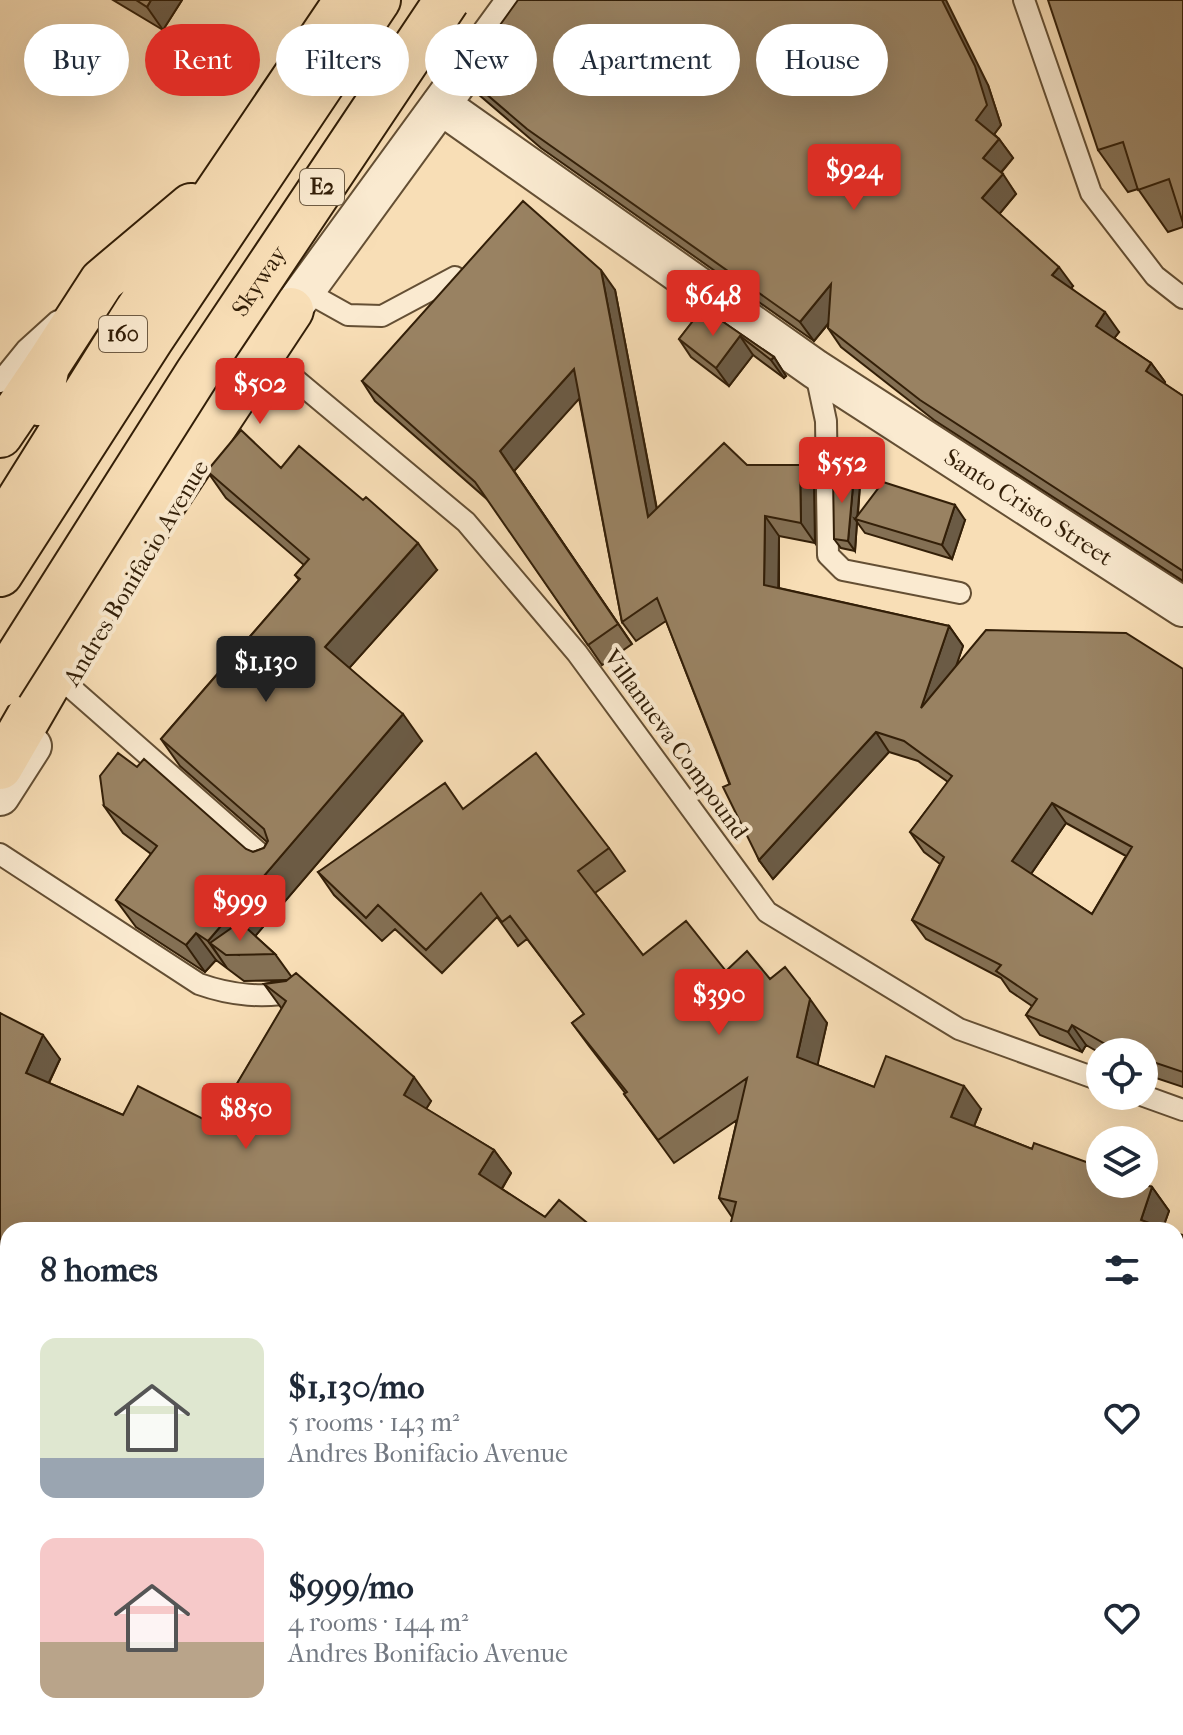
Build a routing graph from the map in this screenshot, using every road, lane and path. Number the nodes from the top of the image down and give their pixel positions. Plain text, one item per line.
1 (347, 0) edge
2 (378, 0) edge
3 (447, 0) edge
4 (456, 0) edge
5 (517, 0) edge
6 (1024, 0) edge
7 (441, 105) junction
8 (234, 169) junction
9 (455, 277) edge
10 (102, 281) junction
11 (1183, 298) edge
12 (298, 301) junction
13 (266, 355) junction
14 (47, 366) junction
15 (815, 369) junction
16 (0, 382) edge
17 (0, 435) edge
18 (9, 516) edge
19 (0, 574) edge
20 (960, 593) dead end
21 (1183, 607) edge
22 (0, 685) edge
23 (69, 686) junction
24 (0, 695) edge
25 (0, 767) edge
26 (0, 796) edge
27 (0, 854) edge
28 (274, 866) edge
29 (300, 992) edge
30 (1086, 1075) edge
31 (1158, 1101) edge
32 (1183, 1110) edge

1 - 8 main road, 160
2 - 19 main road, E2
3 - 22 main road, Skyway / E2, bridge
4 - 24 main road
5 - 7 street, Andres Bonifacio Avenue
6 - 11 lane
7 - 12 street, Andres Bonifacio Avenue
7 - 15 street, Santo Cristo Street
8 - 10 main road
8 - 18 main road, 160
9 - 12 lane
10 - 14 main road
10 - 16 lane
12 - 13 street, Andres Bonifacio Avenue
12 - 25 main road
13 - 23 street, Andres Bonifacio Avenue
13 - 30 lane, Villanueva Compound
14 - 17 main road
14 - 18 main road
15 - 20 lane
15 - 21 street, Santo Cristo Street
23 - 26 street, Andres Bonifacio Avenue
23 - 28 lane
27 - 29 lane
31 - 32 lane

